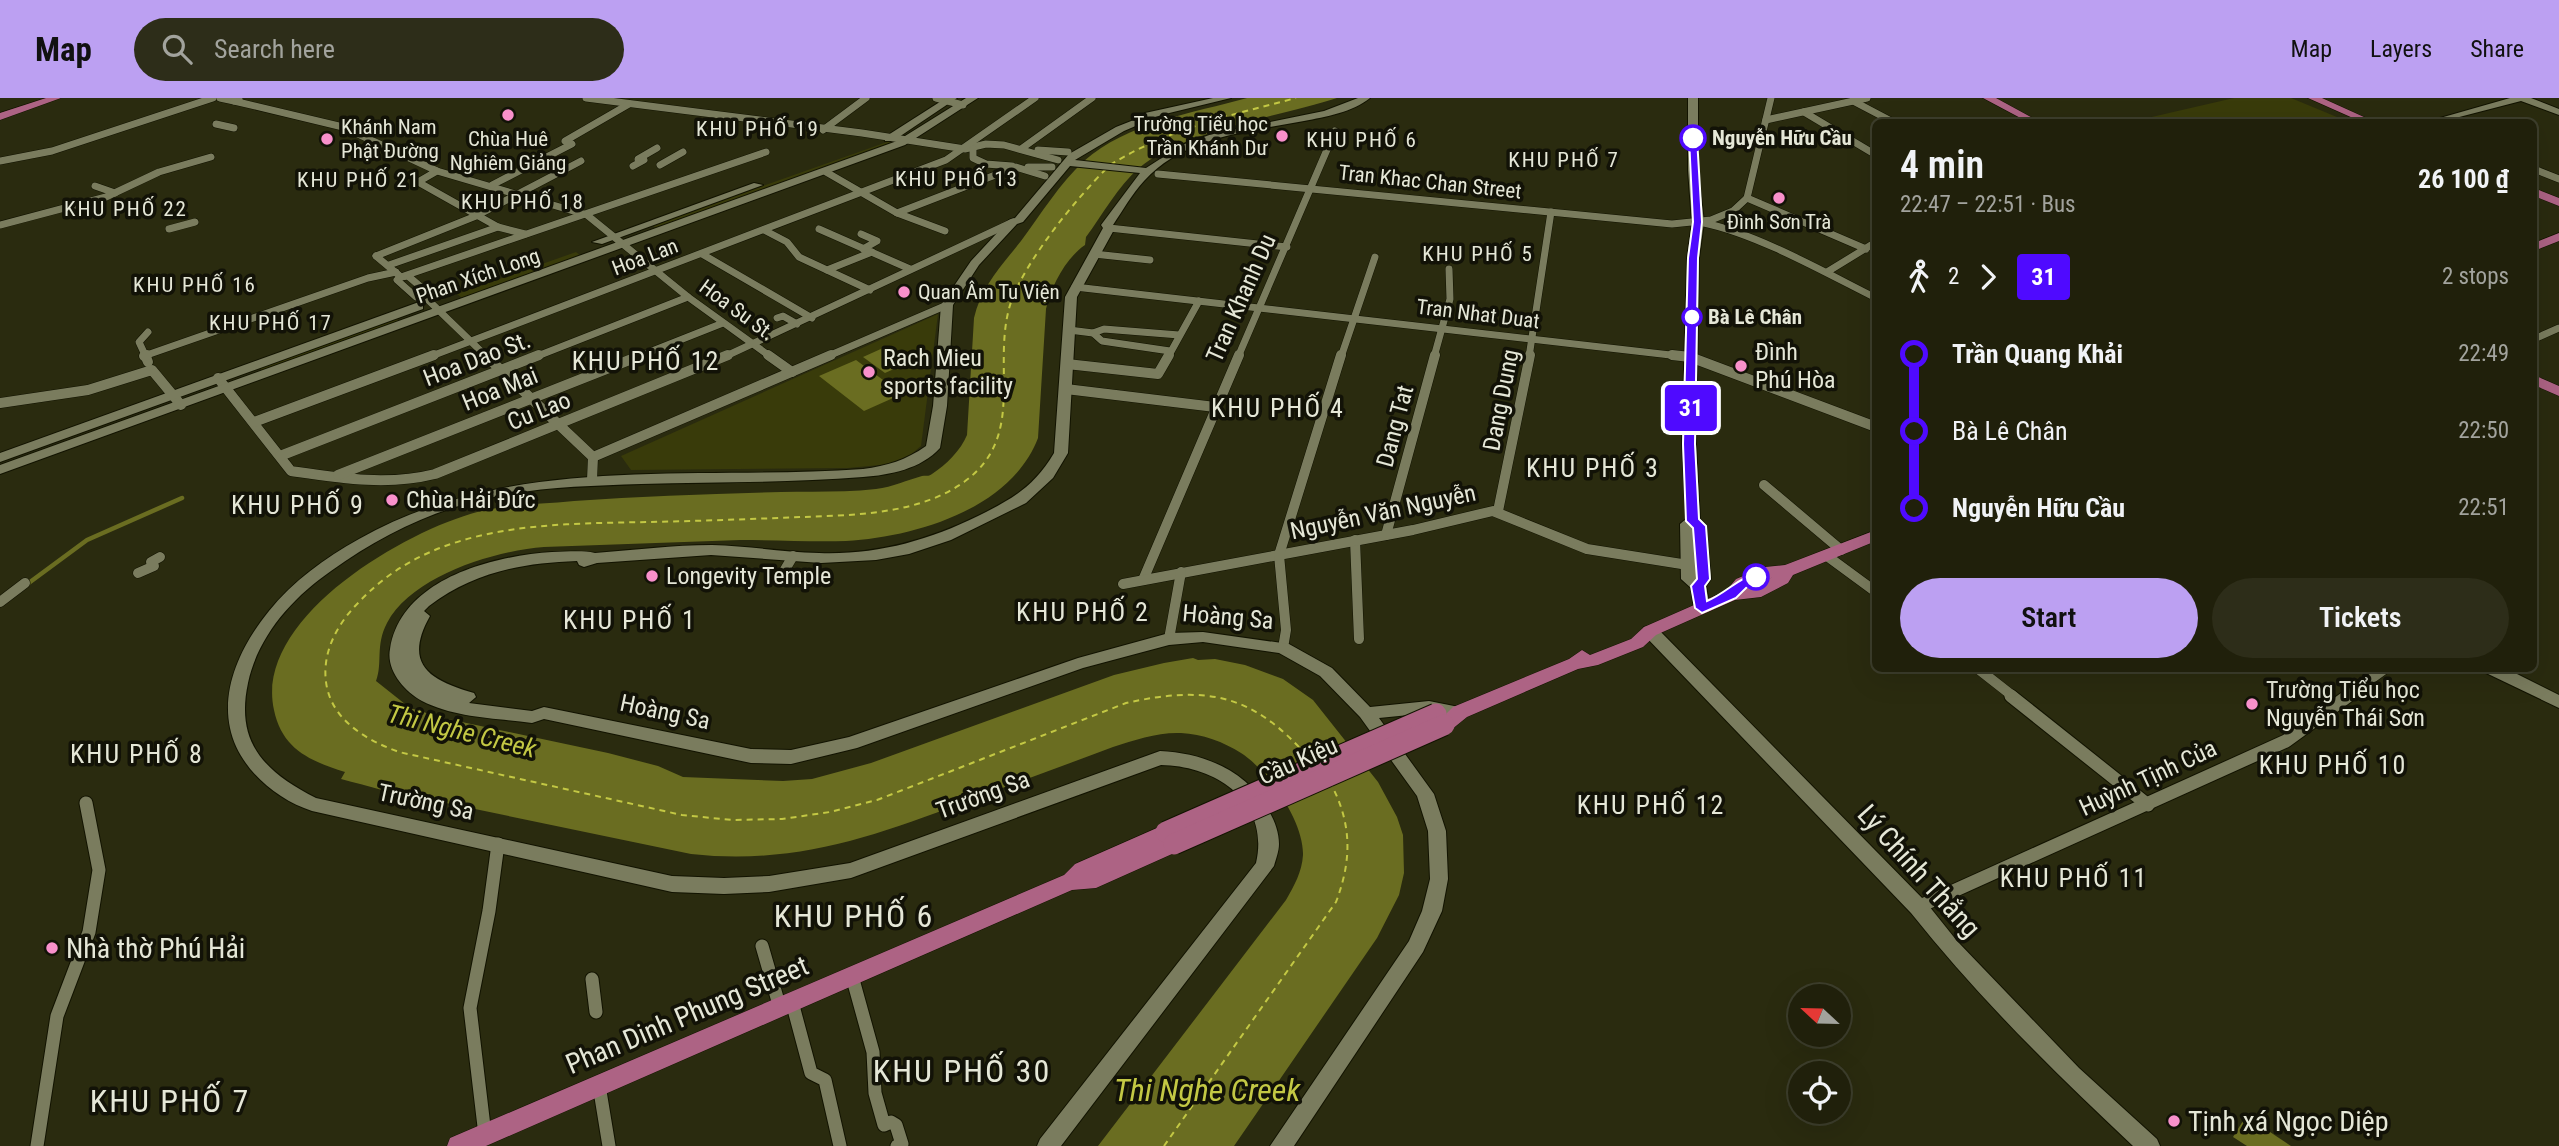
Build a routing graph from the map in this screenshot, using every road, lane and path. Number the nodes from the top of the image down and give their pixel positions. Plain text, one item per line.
1 (44, 98) edge
2 (56, 98) edge
3 (212, 98) edge
4 (220, 98) edge
5 (586, 98) edge
6 (866, 98) edge
7 (936, 98) edge
8 (1035, 98) edge
9 (1092, 98) edge
10 (1158, 98) edge
11 (1226, 98) edge
12 (1365, 98) edge
13 (1693, 98) edge
14 (1771, 98) edge
15 (1867, 98) edge
16 (1988, 98) edge
17 (2312, 98) edge
18 (2522, 98) edge
19 (237, 100) edge
20 (959, 100) edge
21 (1853, 101) junction
22 (630, 104) junction
23 (1169, 112) junction
24 (1804, 112) junction
25 (2559, 112) edge
26 (0, 115) edge
27 (1887, 119) edge
28 (2029, 119) edge
29 (2363, 119) edge
30 (2442, 119) edge
31 (1766, 120) junction
32 (216, 124) dead end
33 (234, 128) dead end
34 (823, 130) junction
35 (1335, 131) dead end
36 (894, 138) junction
37 (910, 140) junction
38 (657, 148) dead end
39 (969, 149) junction
40 (1021, 149) junction
41 (1872, 151) edge
42 (683, 152) dead end
43 (766, 152) dead end
44 (548, 156) junction
45 (211, 157) dead end
46 (0, 161) edge
47 (1059, 164) junction
48 (660, 165) dead end
49 (633, 166) dead end
50 (1016, 167) junction
51 (2537, 170) edge
52 (437, 171) junction
53 (826, 172) junction
54 (1150, 174) junction
55 (2559, 179) edge
56 (492, 185) junction
57 (95, 186) dead end
58 (1312, 188) junction
59 (115, 193) junction
60 (2537, 193) edge
61 (519, 194) junction
62 (862, 194) junction
63 (1747, 198) junction
64 (2556, 199) edge
65 (1551, 212) junction
66 (897, 213) junction
67 (587, 215) junction
68 (476, 216) junction
69 (195, 222) dead end
70 (1013, 222) junction
71 (1698, 222) junction
72 (0, 225) edge
73 (498, 227) junction
74 (1110, 228) junction
75 (169, 229) dead end
76 (819, 229) dead end
77 (764, 230) junction
78 (945, 231) dead end
79 (524, 234) junction
80 (861, 234) dead end
81 (2559, 237) edge
82 (617, 242) junction
83 (1872, 245) edge
84 (2537, 246) edge
85 (2559, 246) edge
86 (1287, 247) junction
87 (863, 249) junction
88 (1866, 249) junction
89 (872, 253) junction
90 (702, 254) junction
91 (1094, 254) junction
92 (2537, 256) edge
93 (1375, 257) dead end
94 (1150, 260) dead end
95 (388, 265) junction
96 (910, 269) junction
97 (1449, 269) dead end
98 (827, 270) junction
99 (657, 272) junction
100 (1827, 272) junction
101 (399, 274) junction
102 (1075, 287) junction
103 (870, 290) junction
104 (1872, 296) edge
105 (688, 297) junction
106 (1199, 301) junction
107 (430, 303) junction
108 (947, 305) junction
109 (1261, 307) junction
110 (1355, 317) junction
111 (777, 318) dead end
112 (812, 318) junction
113 (723, 323) junction
114 (797, 324) junction
115 (1442, 327) junction
116 (2559, 328) edge
117 (1069, 330) junction
118 (148, 332) dead end
119 (1093, 333) junction
120 (1179, 335) junction
121 (1533, 338) junction
122 (2537, 338) edge
123 (468, 340) junction
124 (755, 344) junction
125 (1170, 351) junction
126 (144, 356) junction
127 (1690, 357) junction
128 (1067, 364) junction
129 (152, 370) junction
130 (502, 370) junction
131 (792, 372) junction
132 (218, 378) junction
133 (2537, 381) edge
134 (226, 389) junction
135 (1066, 389) junction
136 (2559, 392) edge
137 (172, 394) junction
138 (530, 397) junction
139 (0, 404) edge
140 (181, 405) junction
141 (1214, 407) junction
142 (254, 422) junction
143 (558, 424) junction
144 (1872, 425) edge
145 (280, 456) junction
146 (593, 457) junction
147 (0, 458) edge
148 (0, 470) edge
149 (332, 477) junction
150 (592, 480) junction
151 (1764, 485) dead end
152 (1498, 511) junction
153 (1692, 521) junction
154 (1386, 534) junction
155 (1872, 537) edge
156 (1355, 540) junction
157 (1834, 553) junction
158 (1279, 555) junction
159 (793, 556) junction
160 (160, 557) dead end
161 (1688, 565) junction
162 (1181, 572) junction
163 (138, 573) dead end
164 (780, 578) dead end
165 (1143, 580) junction
166 (25, 583) dead end
167 (1123, 584) dead end
168 (1698, 586) junction
169 (1872, 588) edge
170 (0, 602) edge
171 (1702, 608) junction
172 (1650, 631) junction
173 (1169, 639) junction
174 (1359, 639) dead end
175 (1283, 648) junction
176 (1982, 672) edge
177 (2381, 672) edge
178 (2498, 672) edge
179 (2559, 702) edge
180 (1366, 713) junction
181 (1449, 716) junction
182 (86, 803) dead end
183 (2148, 805) junction
184 (498, 844) junction
185 (1071, 881) joint
186 (1918, 907) junction
187 (762, 946) dead end
188 (852, 976) junction
189 (592, 979) dead end
190 (786, 1005) junction
191 (596, 1012) dead end
192 (599, 1084) junction
193 (485, 1135) junction
194 (37, 1146) edge
195 (459, 1146) edge
196 (609, 1146) edge
197 (840, 1146) edge
198 (897, 1146) edge
199 (1048, 1146) edge
200 (1281, 1146) edge
201 (2149, 1146) edge

1 - 26 main road
2 - 26 main road
3 - 46 street
4 - 19 street, Hoa Su St.
5 - 22 street
6 - 34 street
7 - 20 street
8 - 39 street, Hoa Lan
9 - 40 street
10 - 23 street
11 - 23 street, Trường Sa
12 - 54 street, Hoàng Sa
13 - 71 street
14 - 31 street
15 - 21 street
16 - 28 main road
17 - 29 main road
18 - 25 street
18 - 30 street
19 - 52 street, Hoa Su St.
20 - 36 street, Phan Xích Long
20 - 37 street, Phan Xích Long
21 - 24 street
21 - 27 street
22 - 34 street
22 - 44 street
23 - 47 street, Trường Sa
24 - 31 street
24 - 41 street
31 - 63 street
32 - 33 street
34 - 36 street
35 - 58 street, Tran Khanh Du
36 - 37 street
36 - 82 street, Phan Xích Long
37 - 39 street
37 - 53 street, Phan Xích Long
38 - 49 street
39 - 40 street
39 - 50 street
39 - 62 street, Hoa Lan
40 - 47 street
40 - 47 street
42 - 48 street
43 - 67 street
44 - 56 street
44 - 61 street
45 - 59 street
47 - 50 street
47 - 54 street
47 - 70 street, Trường Sa
47 - 70 street, Trường Sa
50 - 66 street
51 - 55 street
52 - 56 street, Hoa Su St.
52 - 68 street
53 - 62 street
53 - 82 street, Phan Xích Long
54 - 58 street, Tran Khac Chan Street
54 - 74 street, Hoàng Sa
56 - 61 street, Hoa Su St.
57 - 59 street
58 - 65 street, Tran Khac Chan Street
58 - 86 street, Tran Khanh Du
59 - 72 street
60 - 64 main road
61 - 67 street, Hoa Su St.
61 - 68 street
62 - 66 street
62 - 77 street, Hoa Lan
63 - 71 street
63 - 88 street
65 - 71 street, Tran Khac Chan Street
65 - 121 street, Dang Dung
66 - 78 street
67 - 79 street
67 - 82 street, Hoa Su St.
68 - 73 street
68 - 95 street
69 - 75 street
70 - 96 street, Cu Lao
70 - 108 street, Trường Sa
71 - 100 street
71 - 127 street
73 - 79 street
73 - 95 street
74 - 86 street
74 - 91 street, Hoàng Sa
76 - 87 street
77 - 90 street, Hoa Lan
77 - 98 street
79 - 101 street
80 - 87 street
81 - 84 main road
82 - 99 street, Hoa Su St.
82 - 107 street, Phan Xích Long
83 - 88 street
85 - 92 main road
86 - 109 street, Tran Khanh Du
87 - 89 street
88 - 100 street
89 - 96 street
89 - 98 street
90 - 99 street, Hoa Lan
90 - 112 street
91 - 94 street
91 - 102 street, Hoàng Sa
93 - 110 street
95 - 101 street
96 - 103 street, Cu Lao
97 - 115 street, Dang Tat
98 - 103 street
99 - 105 street, Hoa Su St.
99 - 123 street, Hoa Lan
100 - 104 street
101 - 107 street
101 - 126 street
102 - 106 street, Tran Nhat Duat
102 - 117 street, Hoàng Sa
103 - 112 street, Cu Lao
105 - 113 street, Hoa Su St.
105 - 130 street, Hoa Dao St.
106 - 109 street, Tran Nhat Duat
106 - 120 street
107 - 123 street
107 - 132 street, Phan Xích Long
107 - 134 street, Phan Xích Long
108 - 131 street
108 - 150 street, Trường Sa
109 - 110 street, Tran Nhat Duat
109 - 141 street, Tran Khanh Du
110 - 115 street, Tran Nhat Duat
110 - 158 street
111 - 114 street
112 - 114 street, Cu Lao
113 - 124 street, Hoa Su St.
113 - 138 street, Hoa Mai
114 - 124 street, Cu Lao
115 - 121 street, Tran Nhat Duat
115 - 154 street, Dang Tat
116 - 122 street
117 - 119 street
117 - 128 street, Hoàng Sa
118 - 126 street
119 - 120 street
119 - 125 street
120 - 125 street
121 - 127 street, Tran Nhat Duat
121 - 152 street, Dang Dung
123 - 130 street
123 - 142 street, Hoa Lan
124 - 131 street, Hoa Su St.
124 - 143 street, Cu Lao
125 - 128 street
126 - 129 street
127 - 144 street, Tran Nhat Duat
127 - 153 street
128 - 135 street, Hoàng Sa
129 - 137 street
129 - 139 street
130 - 138 street
130 - 145 street, Hoa Dao St.
131 - 146 street
132 - 134 street, Cu Lao
132 - 137 street, Phan Xích Long
133 - 136 main road
134 - 140 street, Phan Xích Long
134 - 142 street, Cu Lao
135 - 141 street
135 - 159 street, Hoàng Sa
137 - 140 street
137 - 147 street, Phan Xích Long
138 - 143 street
138 - 149 street, Hoa Mai
140 - 148 street, Phan Xích Long
141 - 165 street, Tran Khanh Du
142 - 145 street, Cu Lao
143 - 146 street
143 - 149 street, Cu Lao
145 - 149 street, Cu Lao
146 - 150 street
150 - 184 street, Trường Sa
151 - 157 street
152 - 154 street, Nguyễn Văn Nguyễn
152 - 161 street, Nguyễn Văn Nguyễn
153 - 161 street
153 - 168 street
154 - 156 street, Nguyễn Văn Nguyễn
155 - 157 main road, Cầu Kiệu
156 - 158 street, Nguyễn Văn Nguyễn
156 - 174 street
157 - 169 street
157 - 171 main road, Cầu Kiệu
158 - 162 street, Nguyễn Văn Nguyễn
158 - 175 street
159 - 164 street
159 - 173 street, Hoàng Sa
160 - 163 street
161 - 168 street
162 - 165 street, Nguyễn Văn Nguyễn
162 - 173 street
165 - 167 street, Nguyễn Văn Nguyễn
166 - 170 street
168 - 171 street
171 - 172 main road, Cầu Kiệu
172 - 181 main road, Cầu Kiệu
172 - 186 street, Lý Chính Thắng
173 - 175 street, Hoàng Sa
175 - 180 street, Hoàng Sa
176 - 183 street
177 - 183 street, Huỳnh Tịnh Của
178 - 179 street
180 - 181 street
180 - 200 street, Hoàng Sa
181 - 185 main road, Cầu Kiệu, bridge
182 - 194 street
183 - 186 street, Huỳnh Tịnh Của
184 - 193 street
184 - 199 street, Trường Sa
185 - 188 main road, Phan Dinh Phung Street
186 - 201 street, Lý Chính Thắng
187 - 190 street
188 - 190 main road, Phan Dinh Phung Street
188 - 198 street
189 - 191 street
190 - 192 main road, Phan Dinh Phung Street
190 - 197 street
192 - 193 main road, Phan Dinh Phung Street
192 - 196 street
193 - 195 main road, Phan Dinh Phung Street

